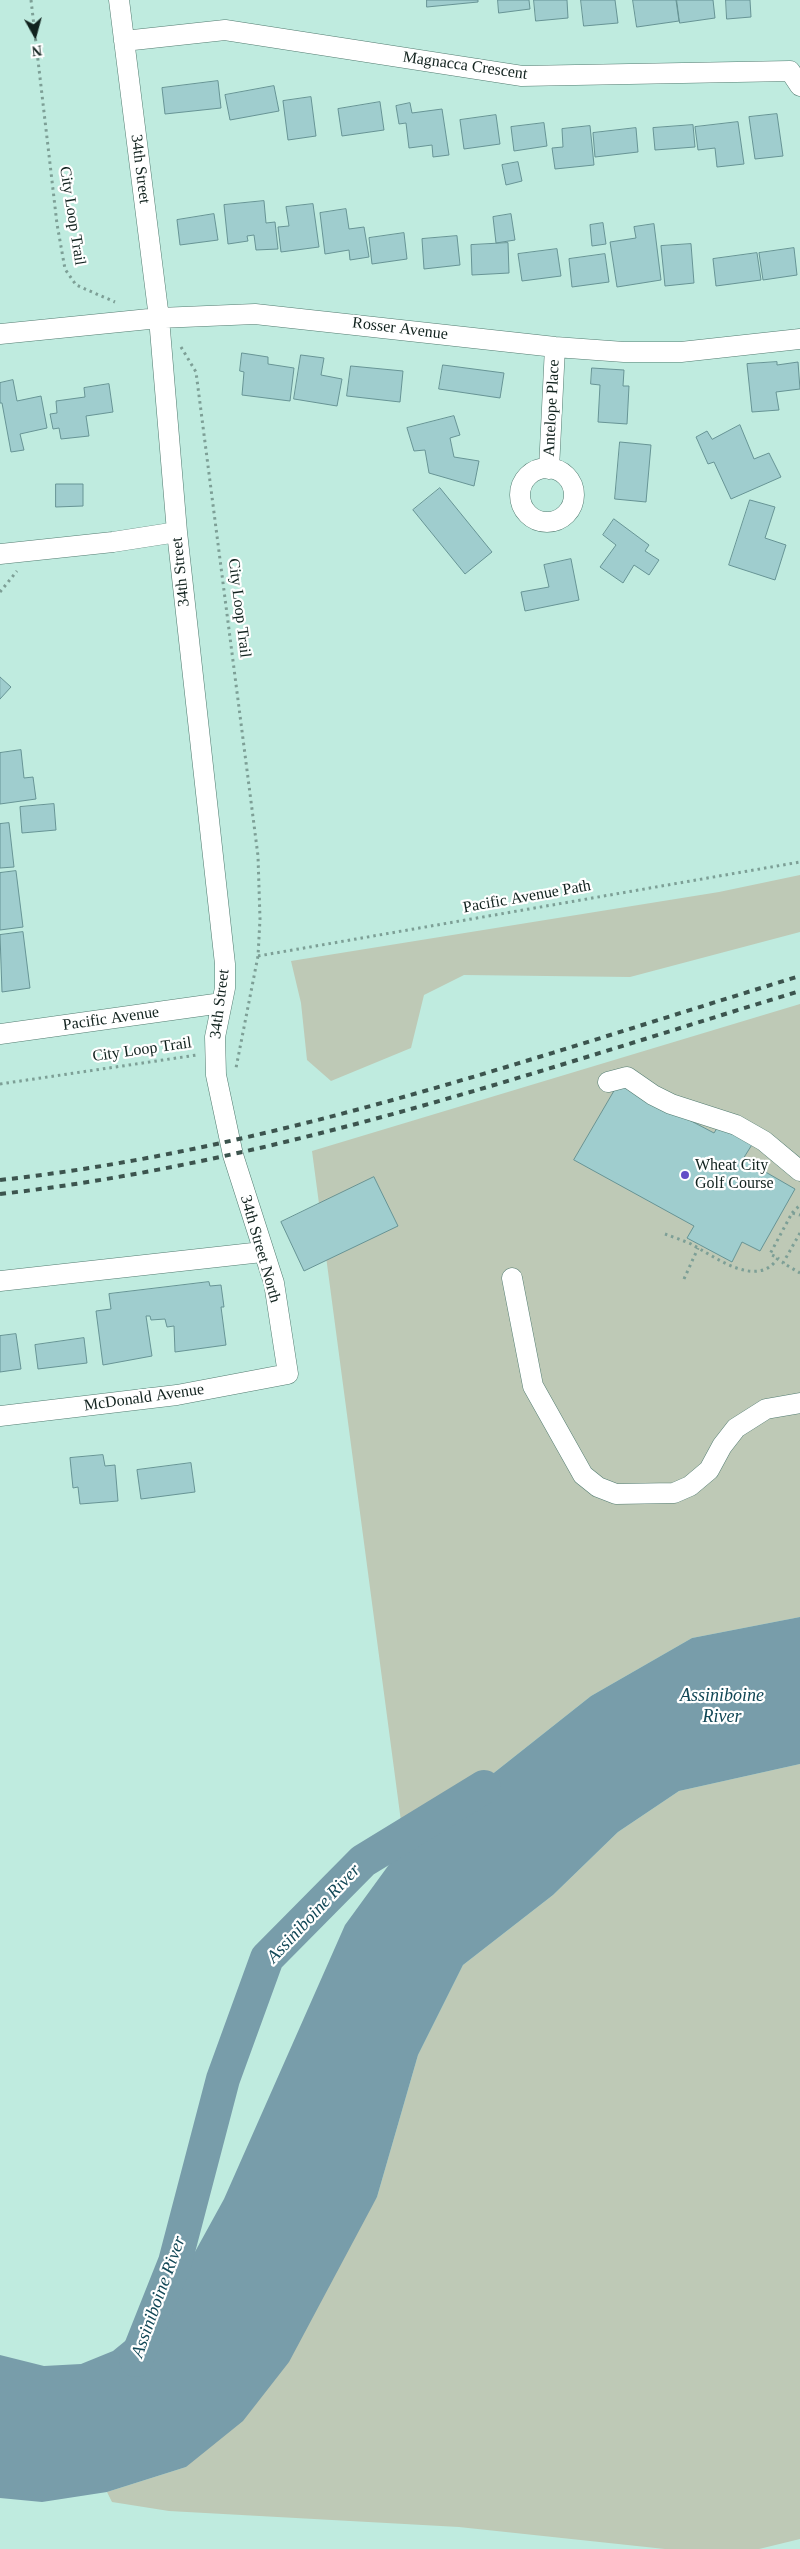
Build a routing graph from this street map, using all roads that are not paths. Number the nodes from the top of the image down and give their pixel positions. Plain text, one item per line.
1 (118, 0) edge
2 (124, 41) junction
3 (800, 86) edge
4 (159, 318) junction
5 (0, 334) edge
6 (800, 339) edge
7 (555, 347) junction
8 (549, 469) dead end
9 (177, 532) junction
10 (0, 554) edge
11 (222, 1003) junction
12 (0, 1034) edge
13 (608, 1082) dead end
14 (232, 1148) joint
15 (800, 1170) edge
16 (262, 1252) junction
17 (512, 1278) dead end
18 (0, 1281) edge
19 (288, 1374) joint
20 (800, 1403) edge
21 (0, 1416) edge

1 - 2 street, 34th Street
2 - 3 street, Magnacca Crescent
2 - 4 street, 34th Street
4 - 5 street, Rosser Avenue
4 - 7 street, Rosser Avenue
4 - 9 street, 34th Street
6 - 7 street, Rosser Avenue
7 - 8 street, Antelope Place
9 - 10 street
9 - 11 street, 34th Street
11 - 12 street, Pacific Avenue
11 - 14 street, 34th Street
13 - 15 street
14 - 16 street, 34th Street North
16 - 18 street
16 - 19 street, 34th Street North
17 - 20 street
19 - 21 street, McDonald Avenue

